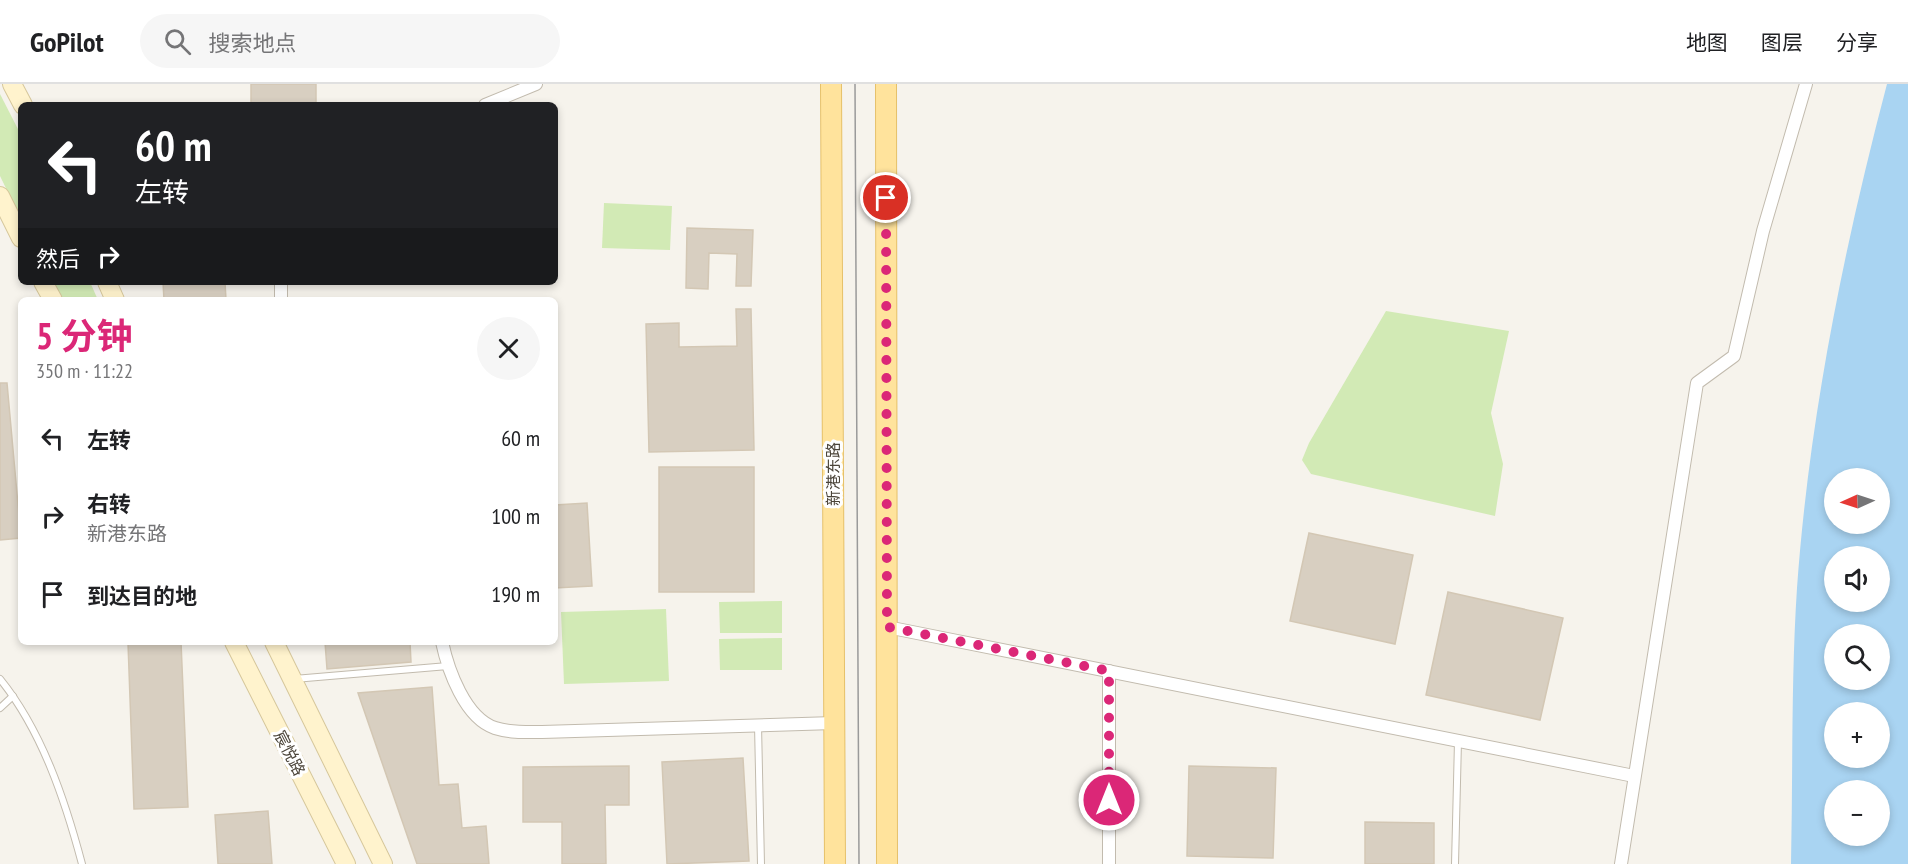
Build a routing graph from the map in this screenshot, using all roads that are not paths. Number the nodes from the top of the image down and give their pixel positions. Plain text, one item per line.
1 (12, 84) edge
2 (537, 84) edge
3 (831, 84) edge
4 (886, 84) edge
5 (1806, 84) edge
6 (21, 102) edge
7 (492, 102) edge
8 (0, 196) edge
9 (18, 232) edge
10 (887, 627) junction
11 (236, 645) edge
12 (275, 645) edge
13 (443, 645) edge
14 (449, 666) junction
15 (1109, 671) junction
16 (0, 679) edge
17 (292, 680) junction
18 (13, 696) junction
19 (0, 708) edge
20 (834, 723) junction
21 (758, 725) junction
22 (1458, 741) junction
23 (1634, 776) junction
24 (82, 864) edge
25 (346, 864) edge
26 (383, 864) edge
27 (761, 864) edge
28 (835, 864) edge
29 (887, 864) edge
30 (1109, 864) edge
31 (1455, 864) edge
32 (1621, 864) edge

1 - 6 street
2 - 7 street
3 - 20 main road, 新港东路
4 - 10 main road
5 - 23 street
8 - 9 street
10 - 15 street
10 - 29 main road
11 - 25 street, 宸悦路
12 - 17 street, 宸悦路
13 - 14 street
14 - 17 lane
14 - 21 street
15 - 22 street
15 - 30 street
16 - 18 lane
17 - 26 street, 宸悦路
18 - 19 lane
18 - 24 lane
20 - 21 street
20 - 28 main road, 新港东路
21 - 27 lane
22 - 23 street
22 - 31 lane
23 - 32 street

